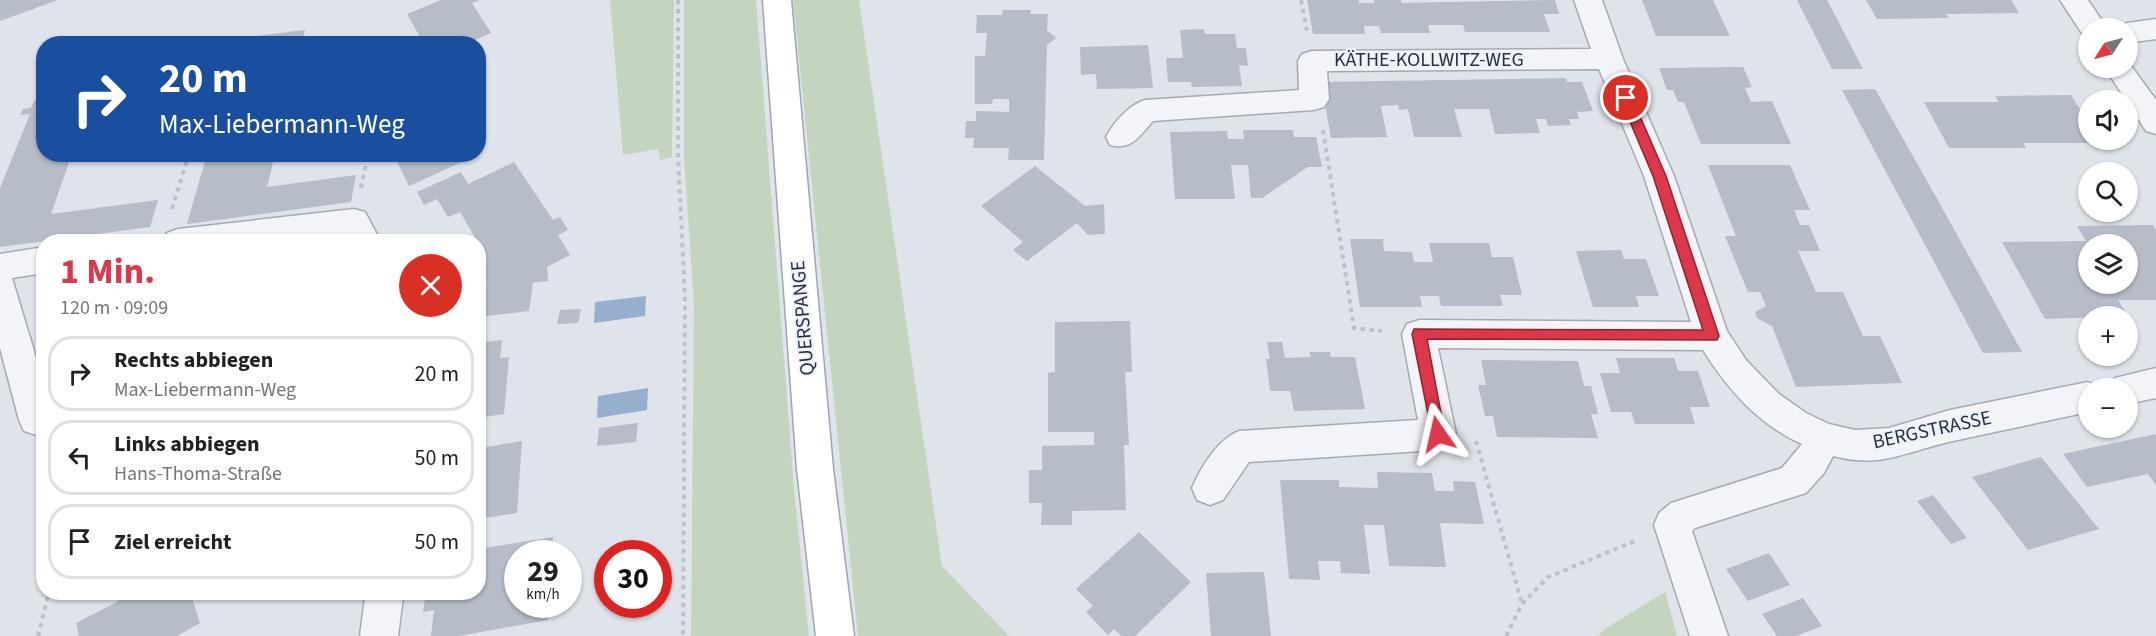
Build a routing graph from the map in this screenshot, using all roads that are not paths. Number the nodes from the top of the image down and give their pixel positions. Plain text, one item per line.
1 (777, 0) edge
2 (1588, 0) edge
3 (2074, 0) edge
4 (2086, 18) edge
5 (2156, 29) edge
6 (2138, 31) edge
7 (1609, 59) junction
8 (2126, 78) edge
9 (2156, 123) edge
10 (1121, 137) dead end
11 (174, 231) edge
12 (361, 234) edge
13 (36, 261) edge
14 (0, 267) edge
15 (0, 286) edge
16 (1712, 336) junction
17 (2156, 383) edge
18 (2138, 387) edge
19 (2078, 399) edge
20 (36, 420) dead end
21 (1824, 438) junction
22 (1210, 488) dead end
23 (384, 600) edge
24 (379, 636) edge
25 (835, 636) edge
26 (1709, 636) edge

1 - 25 main road, QUERSPANGE
2 - 7 street, BERGSTRASSE
3 - 4 street
5 - 6 street
7 - 10 street, KÄTHE-KOLLWITZ-WEG
7 - 16 street, BERGSTRASSE
8 - 9 street
11 - 12 street
13 - 14 street
15 - 20 street
16 - 21 street, BERGSTRASSE
16 - 22 street
17 - 18 street
19 - 21 street, BERGSTRASSE
21 - 26 street
23 - 24 street

